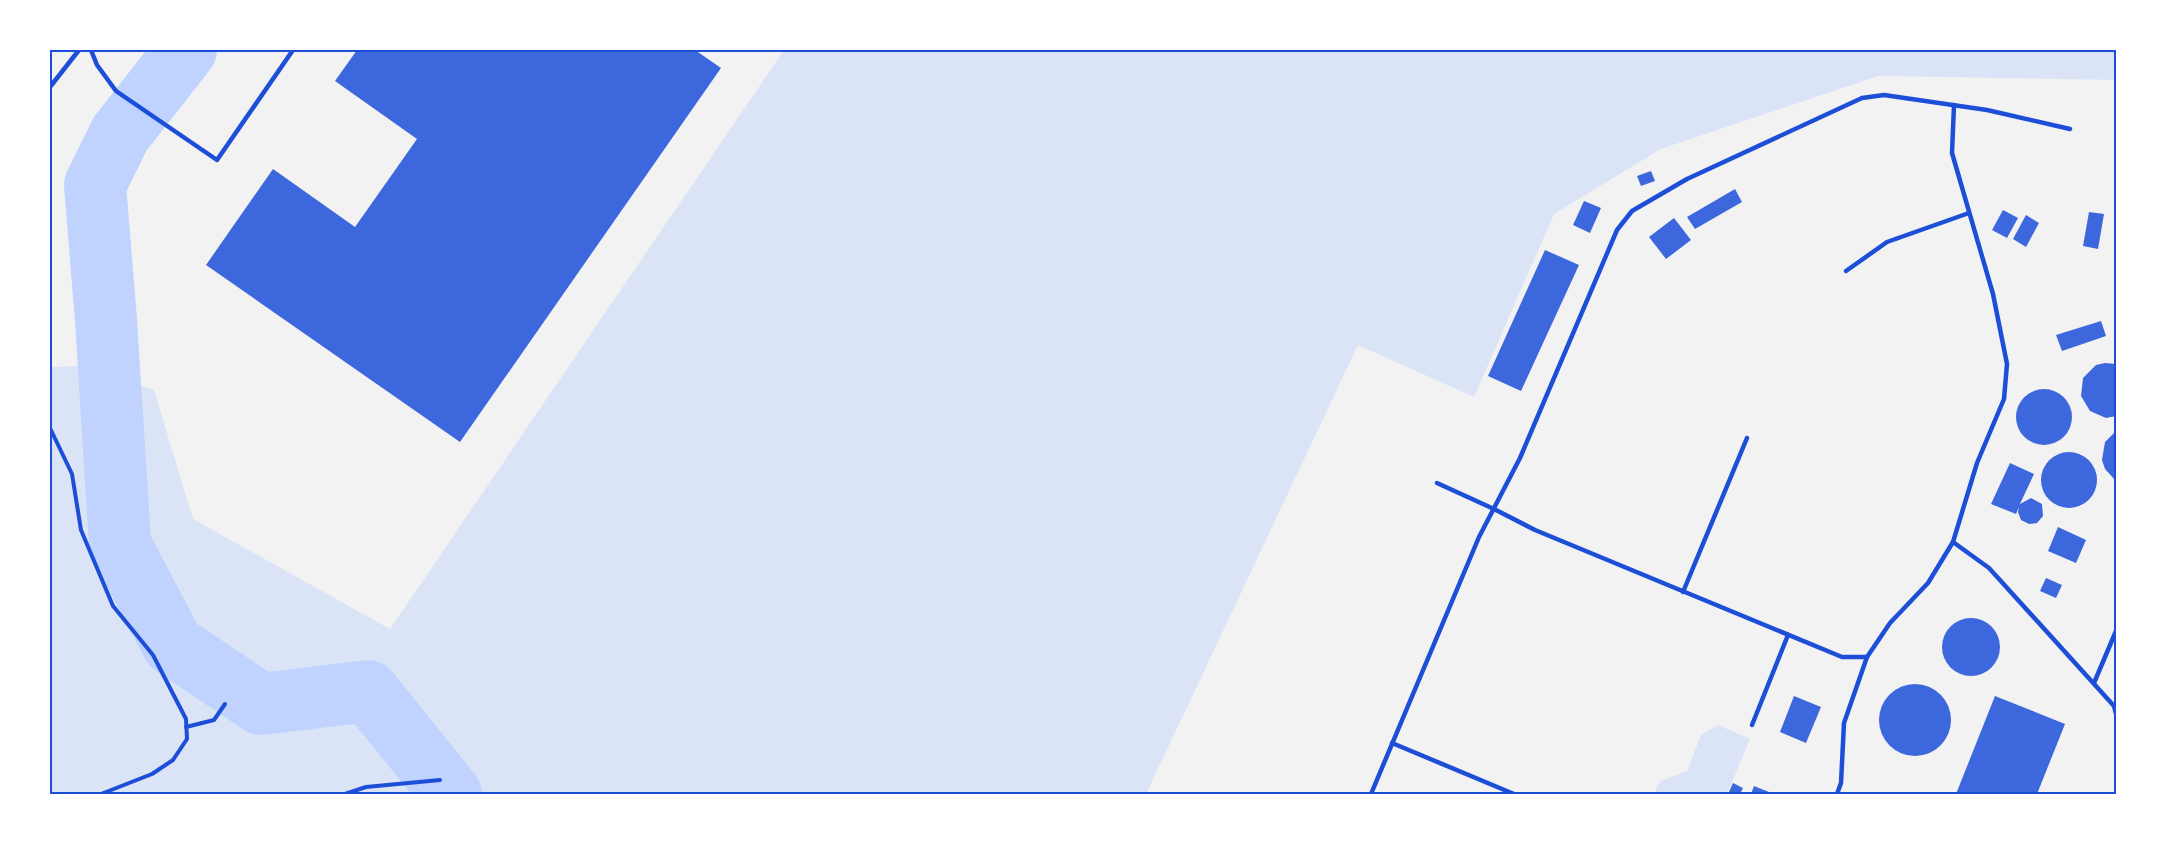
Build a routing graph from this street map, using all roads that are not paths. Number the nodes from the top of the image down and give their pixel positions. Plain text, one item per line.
1 (78, 50) edge
2 (91, 50) edge
3 (293, 50) edge
4 (50, 87) edge
5 (1953, 105) junction
6 (2070, 129) dead end
7 (1970, 213) junction
8 (1846, 271) dead end
9 (1747, 438) dead end
10 (1437, 483) dead end
11 (1494, 509) junction
12 (1953, 542) junction
13 (1683, 592) junction
14 (2116, 631) edge
15 (1788, 635) junction
16 (1867, 657) junction
17 (2094, 683) junction
18 (2116, 714) edge
19 (1752, 725) dead end
20 (1392, 743) junction
21 (1371, 795) edge
22 (1514, 795) edge
23 (1837, 795) edge

1 - 4 lane
2 - 3 lane
5 - 6 lane
5 - 7 lane
5 - 11 lane
7 - 8 lane
7 - 12 lane
9 - 13 lane
10 - 11 lane
11 - 13 lane
11 - 20 lane
12 - 16 lane
12 - 17 lane
13 - 15 lane
14 - 17 lane
15 - 16 lane
15 - 19 lane
16 - 23 lane
17 - 18 lane
20 - 21 lane
20 - 22 lane

